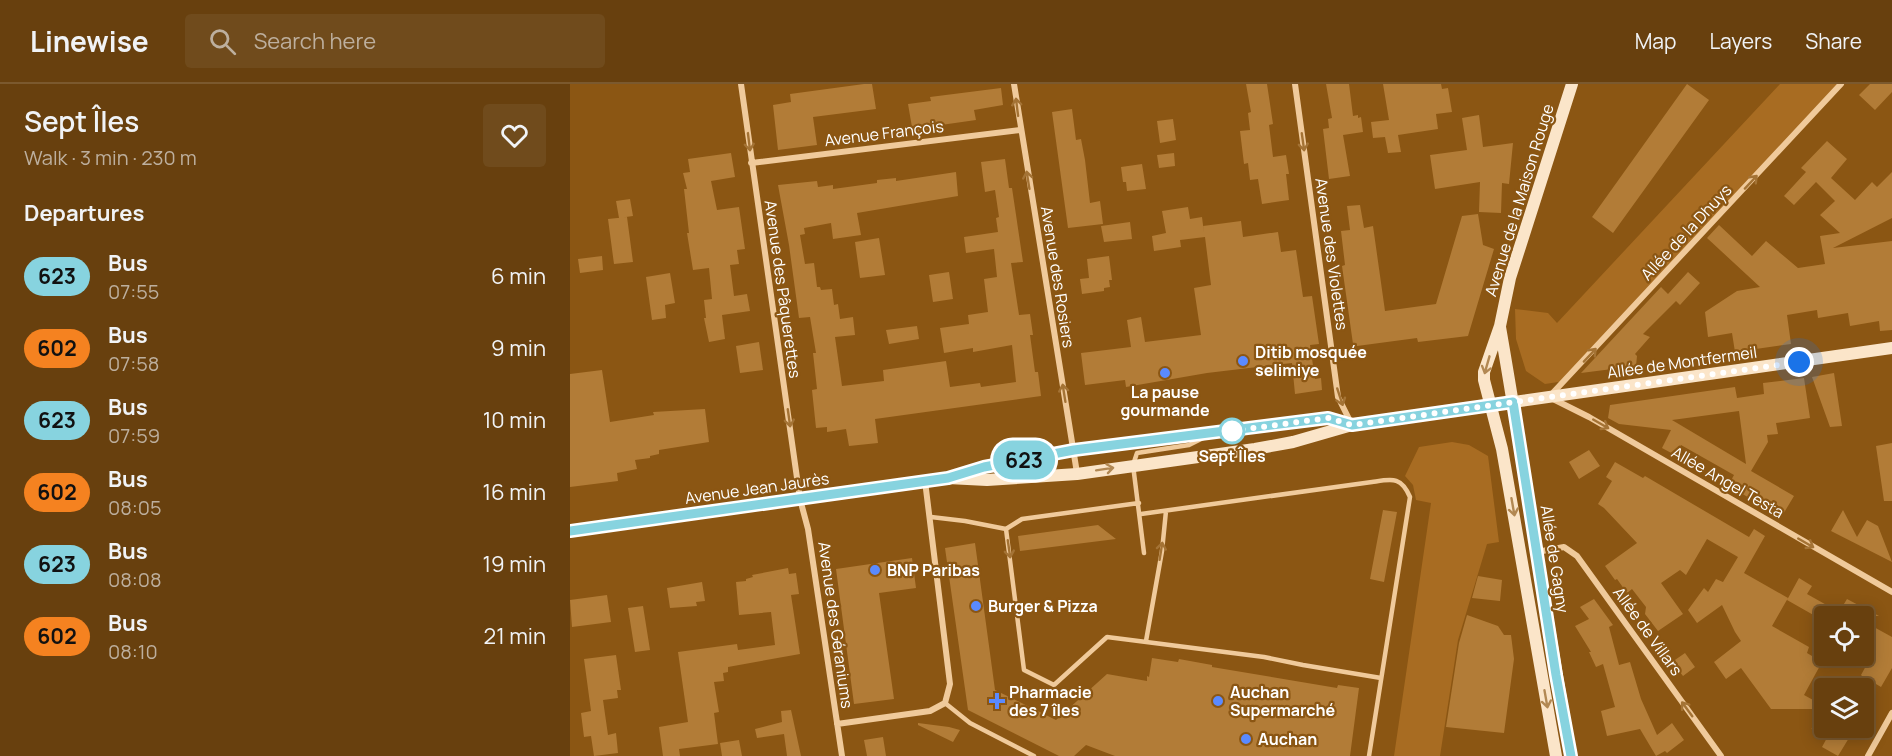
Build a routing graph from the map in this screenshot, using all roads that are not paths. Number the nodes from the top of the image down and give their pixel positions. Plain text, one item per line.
1 (741, 84) edge
2 (1014, 84) edge
3 (1295, 84) edge
4 (1572, 84) edge
5 (1841, 84) edge
6 (1020, 130) junction
7 (751, 163) junction
8 (1500, 326) junction
9 (1892, 348) edge
10 (1549, 397) junction
11 (1513, 402) junction
12 (1491, 406) junction
13 (1352, 425) junction
14 (1213, 432) junction
15 (1074, 450) junction
16 (1134, 465) junction
17 (1077, 474) junction
18 (948, 478) junction
19 (925, 481) junction
20 (800, 499) junction
21 (1139, 503) junction
22 (1166, 511) junction
23 (1141, 514) junction
24 (931, 517) junction
25 (1006, 529) junction
26 (570, 531) edge
27 (1538, 552) junction
28 (1144, 553) dead end
29 (1892, 592) edge
30 (1146, 641) junction
31 (1381, 678) junction
32 (945, 703) junction
33 (1892, 713) edge
34 (837, 724) junction
35 (842, 756) edge
36 (1034, 756) edge
37 (1369, 756) edge
38 (1556, 756) edge
39 (1571, 756) edge
40 (1721, 756) edge
41 (1868, 756) edge

1 -> 7 street, Avenue des Pâquerettes
6 -> 2 street, Avenue des Rosiers
3 -> 13 street, Avenue des Violettes
4 - 8 main road, Avenue de la Maison Rouge
10 -> 5 street, Allée de la Dhuys
6 - 7 street, Avenue François
15 -> 6 street, Avenue des Rosiers
7 -> 20 street, Avenue des Pâquerettes
8 - 11 main road, Avenue de la Maison Rouge
8 -> 12 main road, Avenue de la Maison Rouge
9 - 10 main road, Allée de Montfermeil
10 - 11 main road, Allée de Montfermeil
10 -> 29 street, Allée Angel Testa
11 - 12 main road, Allée de Montfermeil
11 - 27 main road, Allée de Gagny
12 - 13 main road, Avenue Jean Jaurès
12 -> 38 main road, Allée de Gagny
13 - 14 main road, Avenue Jean Jaurès
13 - 16 main road, Avenue Jean Jaurès
14 - 15 main road, Avenue Jean Jaurès
14 - 16 lane
15 - 17 street, Avenue des Rosiers
15 - 18 main road, Avenue Jean Jaurès
17 -> 16 main road, Avenue Jean Jaurès
16 - 21 lane
17 - 18 main road, Avenue Jean Jaurès
18 - 19 main road, Avenue Jean Jaurès
19 - 20 main road, Avenue Jean Jaurès
19 - 24 street
20 - 26 main road, Avenue Jean Jaurès
20 - 34 street, Avenue des Géraniums
21 - 23 lane
21 - 25 lane
22 - 23 lane
30 -> 22 lane
22 - 31 lane
23 - 28 lane
24 - 25 lane
24 - 32 street
25 -> 30 lane
27 - 39 main road, Allée de Gagny
40 -> 27 street, Allée de Villars
30 - 31 lane
31 - 37 lane
32 - 34 street
32 - 36 lane
33 - 41 street
34 - 35 street, Avenue des Géraniums

